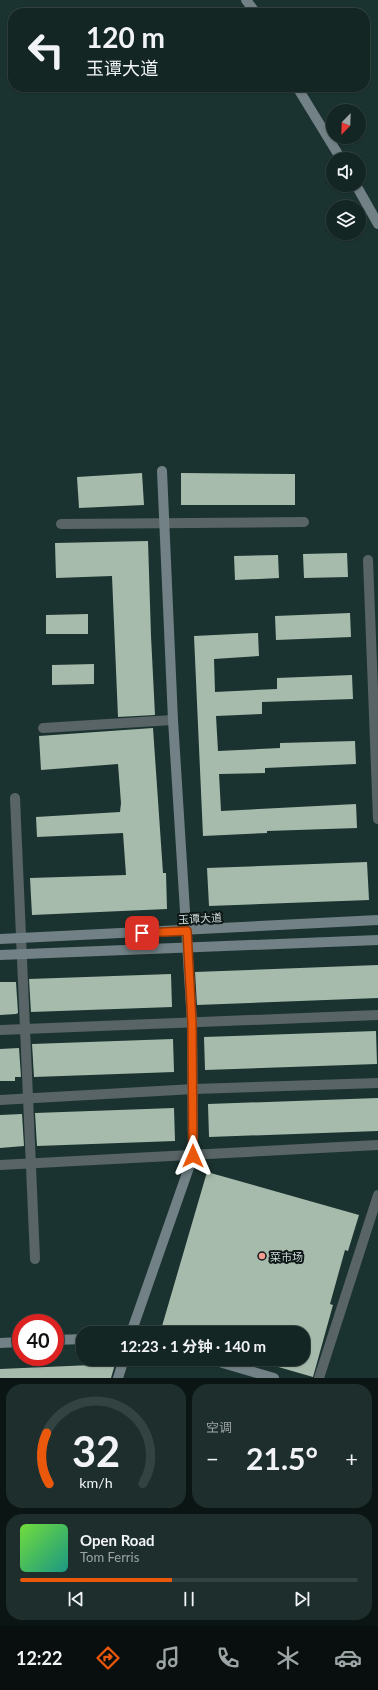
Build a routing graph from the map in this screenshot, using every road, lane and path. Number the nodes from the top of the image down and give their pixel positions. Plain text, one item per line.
1 (246, 0) edge
2 (252, 8) edge
3 (300, 92) edge
4 (337, 152) edge
5 (360, 192) edge
6 (378, 224) edge
7 (162, 471) dead end
8 (304, 522) dead end
9 (164, 523) junction
10 (61, 524) dead end
11 (368, 560) dead end
12 (173, 720) junction
13 (43, 728) dead end
14 (15, 798) dead end
15 (378, 819) edge
16 (378, 920) edge
17 (187, 931) junction
18 (21, 938) junction
19 (0, 939) edge
20 (378, 940) edge
21 (189, 948) junction
22 (22, 954) junction
23 (0, 955) edge
24 (378, 1015) edge
25 (192, 1023) junction
26 (25, 1029) junction
27 (0, 1030) edge
28 (378, 1082) edge
29 (194, 1089) junction
30 (28, 1099) junction
31 (0, 1100) edge
32 (378, 1145) edge
33 (193, 1156) junction
34 (31, 1163) junction
35 (0, 1165) edge
36 (378, 1194) edge
37 (35, 1259) dead end
38 (133, 1326) edge
39 (76, 1338) edge
40 (64, 1339) edge
41 (12, 1342) edge
42 (0, 1343) edge
43 (122, 1366) edge
44 (233, 1366) edge
45 (118, 1378) edge
46 (274, 1378) edge
47 (319, 1378) edge

1 - 2 street
3 - 4 street
5 - 6 street
7 - 9 street
8 - 9 street
9 - 10 street
9 - 12 street
11 - 15 street
12 - 13 street
12 - 17 street
14 - 18 street
16 - 17 street, 玉谭大道
17 - 18 street, 玉谭大道
17 - 21 street
18 - 19 street, 玉谭大道
18 - 22 street
20 - 21 street
21 - 22 street
21 - 25 street
22 - 23 street
22 - 26 street
24 - 25 street
25 - 26 street
25 - 29 street
26 - 27 street
26 - 30 street
28 - 29 street
29 - 30 street
29 - 33 street
30 - 31 street
30 - 34 street
32 - 33 street
33 - 34 street
33 - 38 street
34 - 35 street
34 - 37 street
36 - 47 street
39 - 40 street
41 - 42 street
43 - 45 street
44 - 46 street

